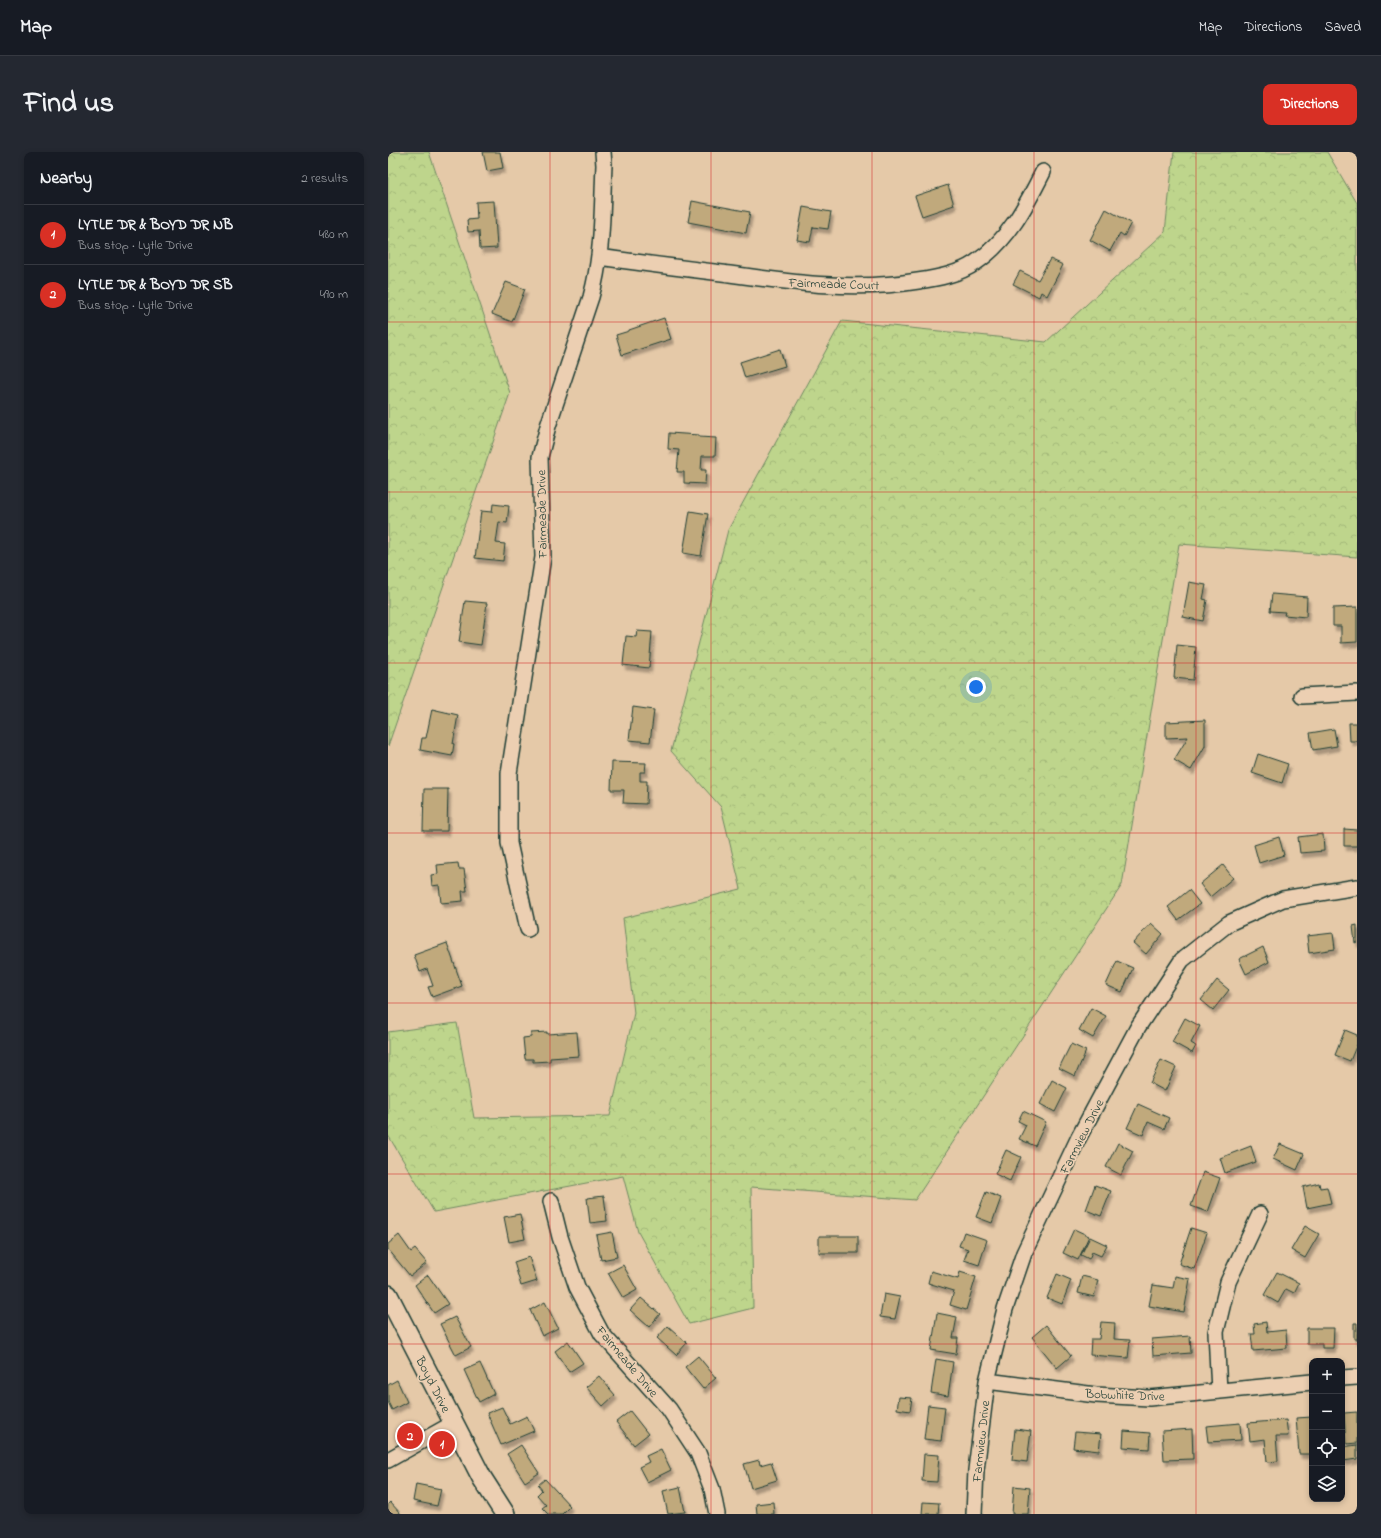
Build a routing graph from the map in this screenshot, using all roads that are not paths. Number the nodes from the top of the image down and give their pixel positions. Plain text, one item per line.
1 (603, 152) edge
2 (1043, 172) dead end
3 (599, 257) junction
4 (1357, 693) edge
5 (1302, 696) dead end
6 (1357, 888) edge
7 (528, 928) dead end
8 (551, 1201) dead end
9 (1260, 1214) dead end
10 (388, 1295) edge
11 (1357, 1377) edge
12 (1345, 1378) edge
13 (987, 1381) junction
14 (1309, 1382) edge
15 (1219, 1391) junction
16 (454, 1423) junction
17 (388, 1460) edge
18 (505, 1514) edge
19 (718, 1514) edge
20 (974, 1514) edge

1 - 3 street, Fairmeade Drive
2 - 3 street, Fairmeade Court
3 - 7 street, Fairmeade Drive
4 - 5 street
6 - 13 street, Farmview Drive
8 - 19 street, Fairmeade Drive
9 - 15 street
10 - 16 street, Boyd Drive
11 - 12 street
13 - 15 street, Bobwhite Drive
13 - 20 street, Farmview Drive
14 - 15 street, Bobwhite Drive
16 - 17 street
16 - 18 street, Boyd Drive

